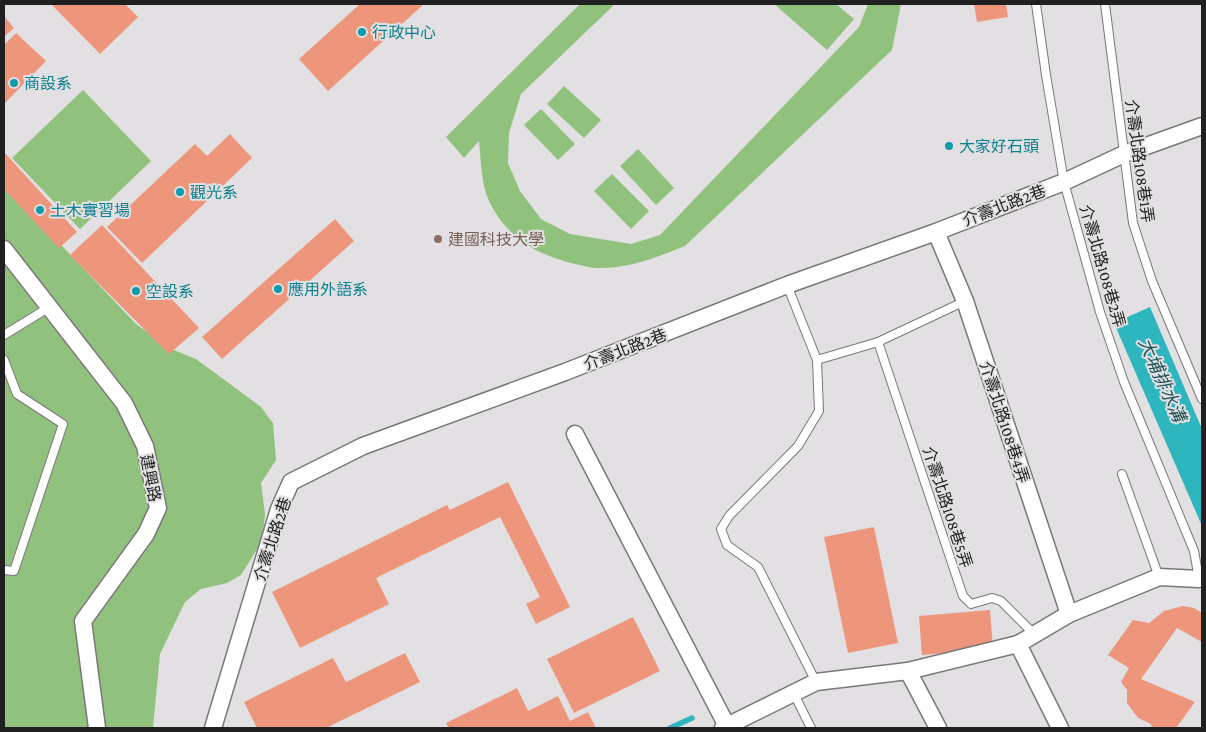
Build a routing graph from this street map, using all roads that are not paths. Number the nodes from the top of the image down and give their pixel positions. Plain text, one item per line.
1 (1036, 4) edge
2 (1105, 4) edge
3 (1202, 126) edge
4 (1124, 154) junction
5 (1064, 182) junction
6 (936, 232) junction
7 (4, 249) edge
8 (787, 285) junction
9 (965, 301) junction
10 (48, 308) junction
11 (4, 335) edge
12 (878, 342) junction
13 (4, 360) edge
14 (817, 360) junction
15 (1202, 399) edge
16 (575, 434) dead end
17 (1122, 474) dead end
18 (4, 570) edge
19 (1160, 577) junction
20 (1201, 580) edge
21 (1069, 614) junction
22 (1034, 634) junction
23 (1018, 644) junction
24 (908, 671) junction
25 (816, 682) junction
26 (793, 692) junction
27 (97, 728) edge
28 (213, 728) edge
29 (726, 728) edge
30 (811, 728) edge
31 (938, 728) edge
32 (1060, 728) edge

1 - 5 lane, 介壽北路108巷2弄
2 - 4 lane, 介壽北路108巷1弄
3 - 4 street, 介壽北路2巷
4 - 5 street, 介壽北路2巷
4 - 15 lane, 介壽北路108巷1弄
5 - 6 street, 介壽北路2巷
5 - 20 lane, 介壽北路108巷2弄
6 - 8 street, 介壽北路2巷
6 - 9 street, 介壽北路108巷4弄
7 - 10 street, 建興路
8 - 14 lane
8 - 28 street, 介壽北路2巷
9 - 12 lane
9 - 21 street, 介壽北路108巷4弄
10 - 11 lane
10 - 27 street, 建興路
12 - 14 lane
12 - 22 lane, 介壽北路108巷5弄
13 - 18 lane
14 - 25 lane
16 - 29 street
17 - 19 lane
19 - 20 street
19 - 21 street
21 - 22 street
22 - 23 street
23 - 24 street
23 - 32 street
24 - 25 street
24 - 31 street
25 - 26 street
26 - 29 street
26 - 30 lane

